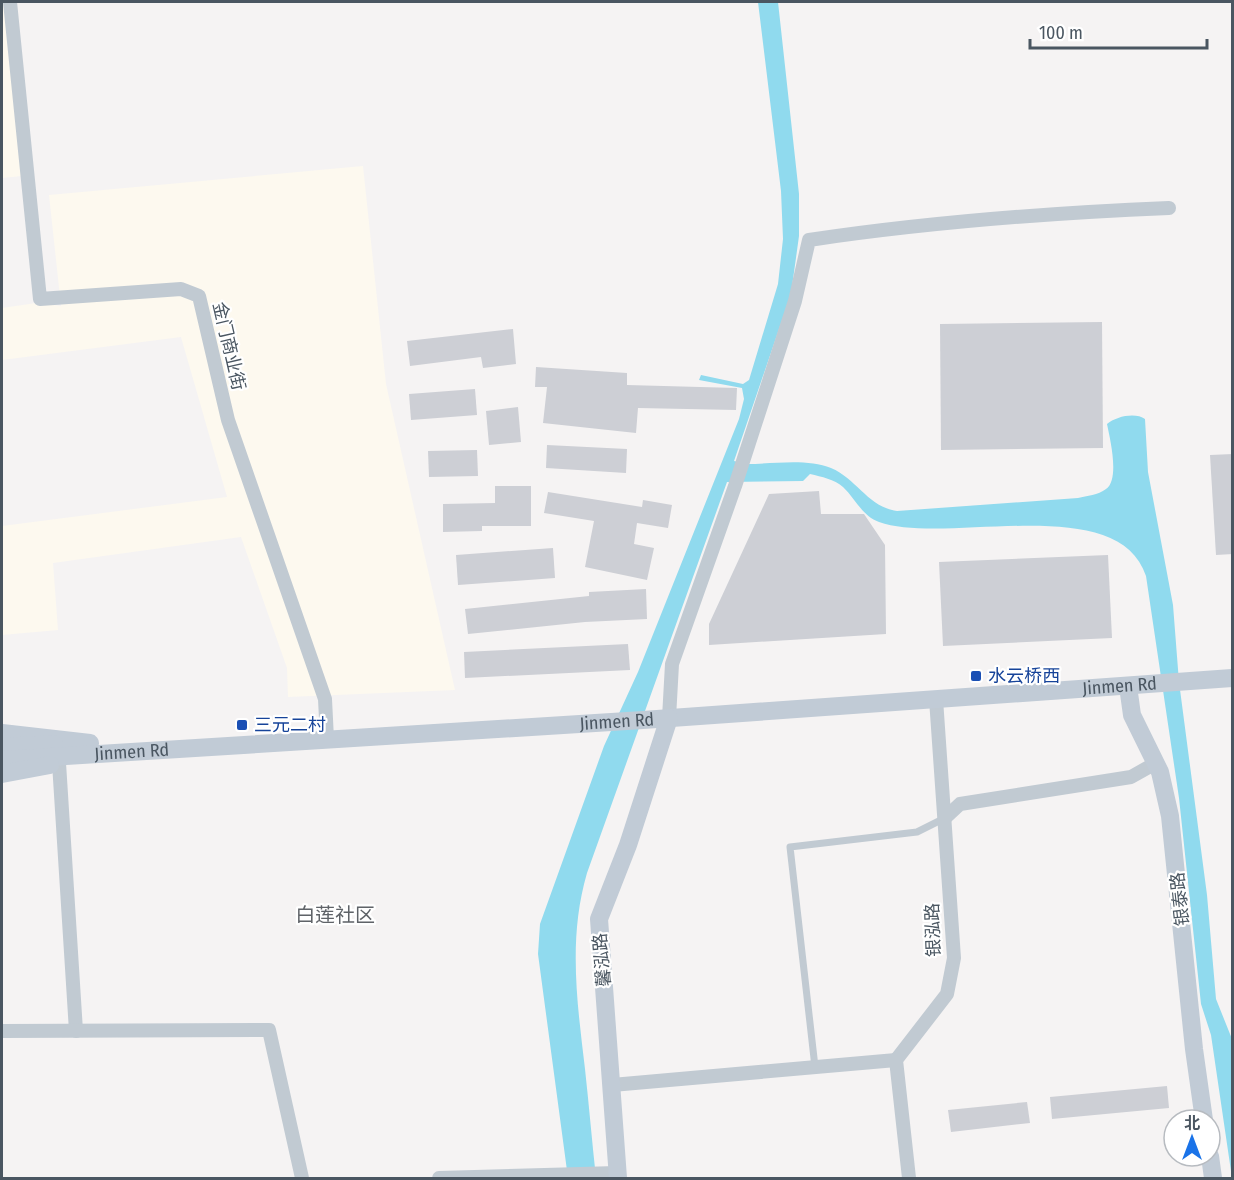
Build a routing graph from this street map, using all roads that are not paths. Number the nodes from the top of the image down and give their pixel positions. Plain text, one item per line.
1 (10, 2) edge
2 (1169, 208) dead end
3 (1233, 667) edge
4 (1184, 675) junction
5 (1154, 677) junction
6 (1233, 678) edge
7 (1128, 686) junction
8 (936, 699) junction
9 (669, 712) junction
10 (2, 733) edge
11 (327, 733) junction
12 (2, 747) edge
13 (91, 748) junction
14 (2, 760) edge
15 (59, 763) junction
16 (1156, 763) junction
17 (2, 774) edge
18 (945, 818) junction
19 (76, 1030) junction
20 (2, 1031) edge
21 (896, 1060) junction
22 (815, 1067) junction
23 (612, 1086) junction
24 (1202, 1108) edge
25 (613, 1175) edge
26 (302, 1179) edge
27 (439, 1179) edge
28 (909, 1179) edge

1 - 11 street, 金门商业街
2 - 9 street
3 - 4 main road, Jinmen Rd
4 - 5 main road, Jinmen Rd
4 - 6 main road, Jinmen Rd
5 - 7 main road, Jinmen Rd
5 - 9 main road, Jinmen Rd
7 - 8 main road, Jinmen Rd
7 - 16 main road, 银泰路
8 - 9 main road, Jinmen Rd
8 - 18 street, 银泓路
9 - 11 main road, Jinmen Rd
9 - 23 main road, 馨泓路
10 - 13 main road
11 - 13 main road, Jinmen Rd
12 - 13 main road, Jinmen Rd
13 - 14 main road, Jinmen Rd
13 - 15 main road
15 - 17 main road
15 - 19 street
16 - 18 street
16 - 24 main road, 银泰路
18 - 21 street, 银泓路
18 - 22 lane
19 - 20 street
19 - 26 street
21 - 22 street
21 - 28 street
22 - 23 street
23 - 25 main road, 馨泓路
25 - 27 street

